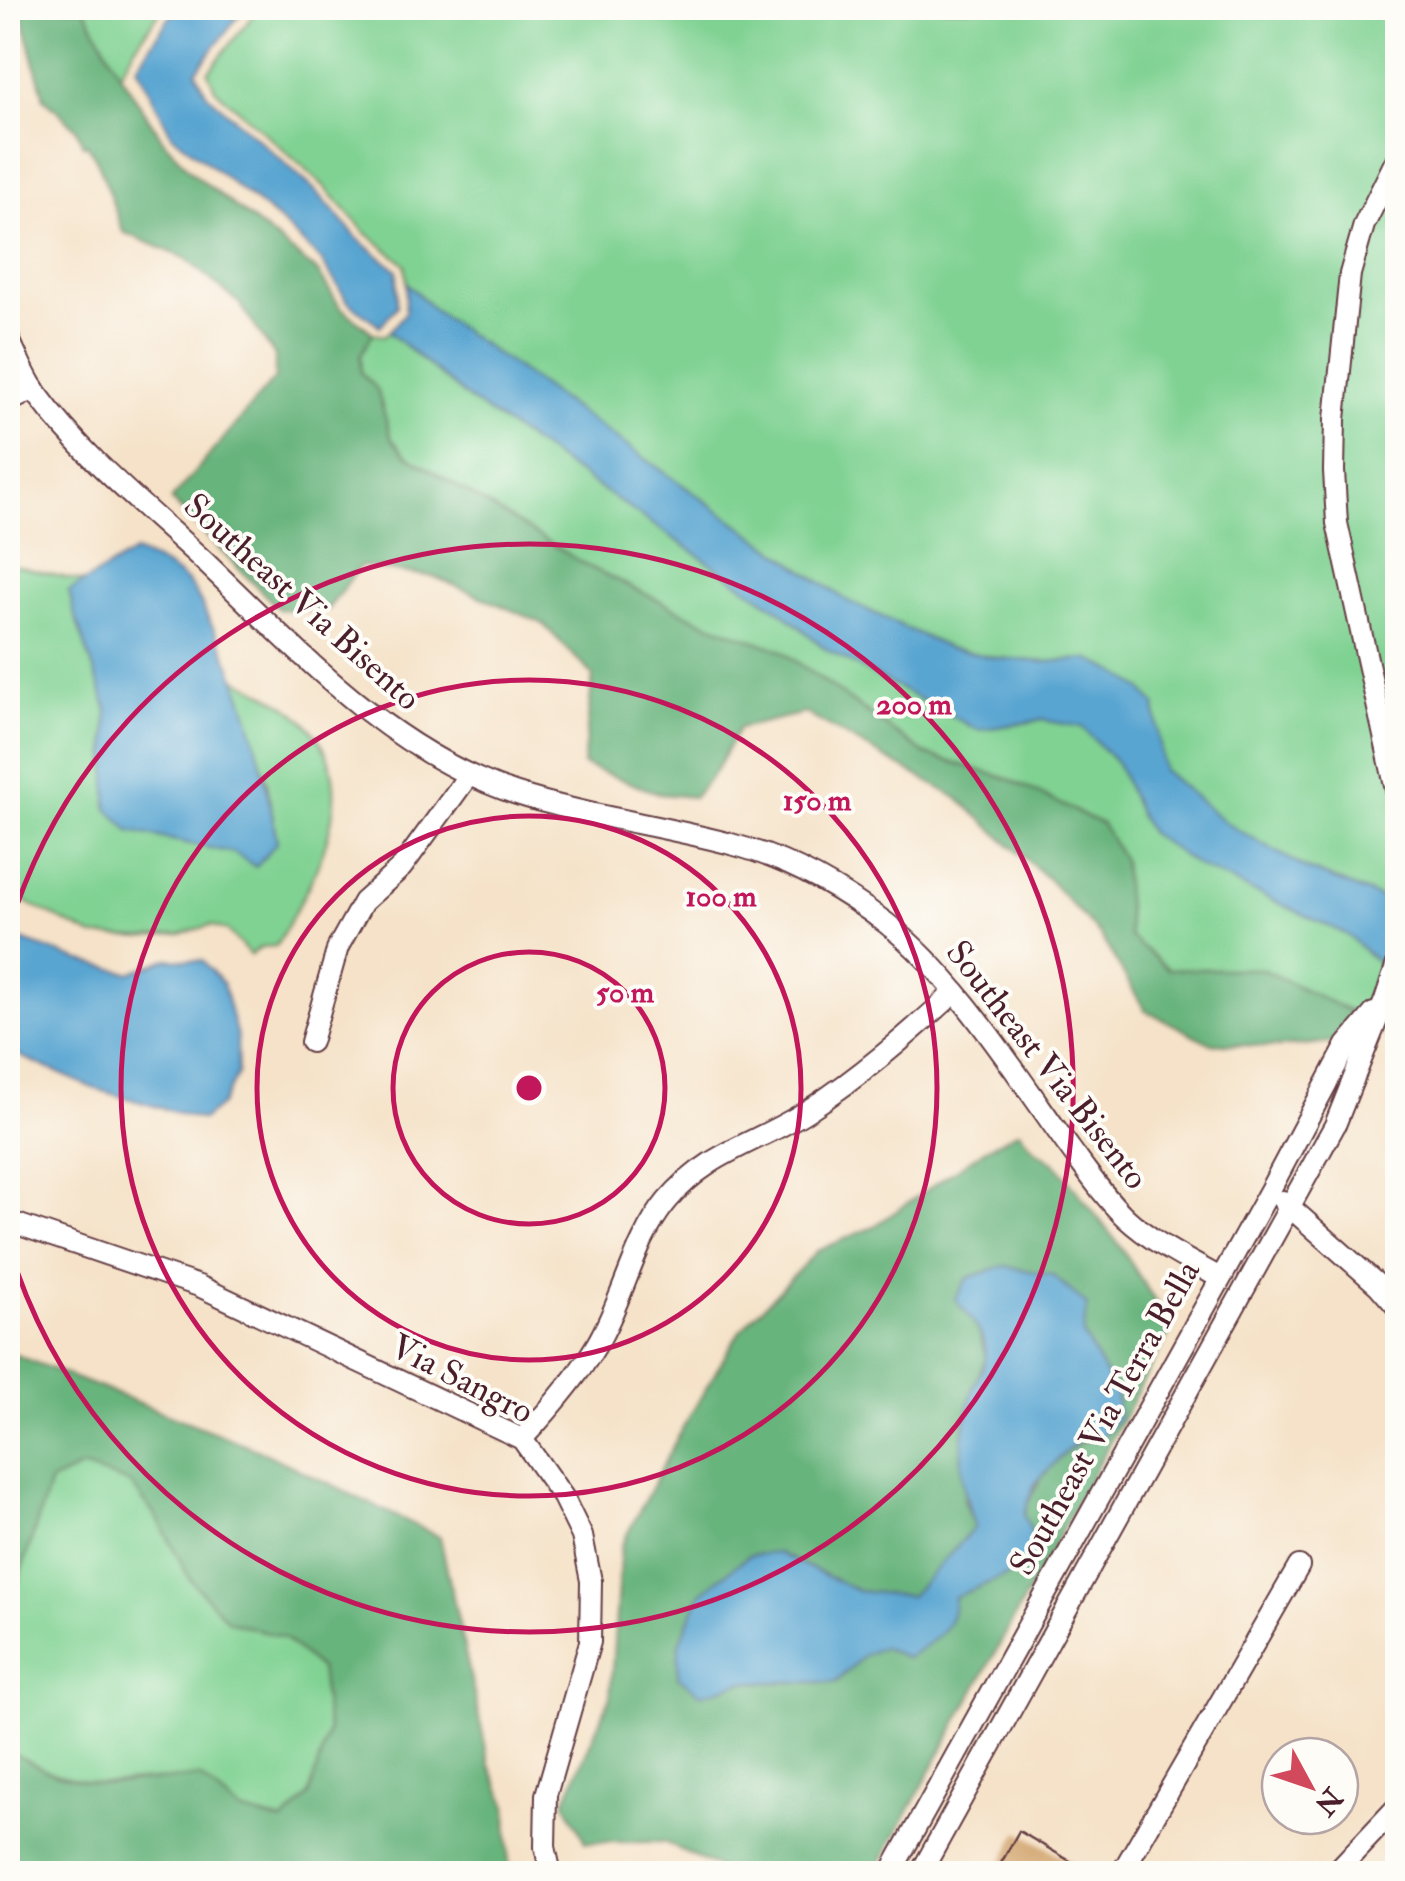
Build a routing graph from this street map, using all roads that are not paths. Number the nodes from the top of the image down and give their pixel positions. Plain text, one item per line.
1 (1398, 156) edge
2 (8, 337) edge
3 (34, 389) junction
4 (8, 402) edge
5 (468, 776) junction
6 (1398, 798) edge
7 (1398, 962) edge
8 (955, 992) junction
9 (1386, 1000) junction
10 (311, 1042) dead end
11 (1270, 1190) junction
12 (1290, 1207) junction
13 (8, 1220) edge
14 (1220, 1278) junction
15 (1398, 1308) edge
16 (522, 1440) junction
17 (1300, 1566) dead end
18 (1398, 1806) edge
19 (551, 1874) edge
20 (890, 1874) edge
21 (920, 1874) edge
22 (1121, 1874) edge
23 (1334, 1874) edge

1 - 6 street
2 - 3 street, Southeast Via Bisento
3 - 4 street
3 - 5 street, Southeast Via Bisento
5 - 8 street, Southeast Via Bisento
5 - 10 street
7 - 9 street, Southeast Via Terra Bella
8 - 14 street, Southeast Via Bisento
8 - 16 street
9 - 11 street, Southeast Via Terra Bella
9 - 12 street, Southeast Via Terra Bella
11 - 12 street
11 - 14 street, Southeast Via Terra Bella
12 - 15 street
12 - 21 street, Southeast Via Terra Bella
13 - 16 street, Via Sangro
14 - 20 street, Southeast Via Terra Bella
16 - 19 street, Via Sangro
17 - 22 street
18 - 23 street

